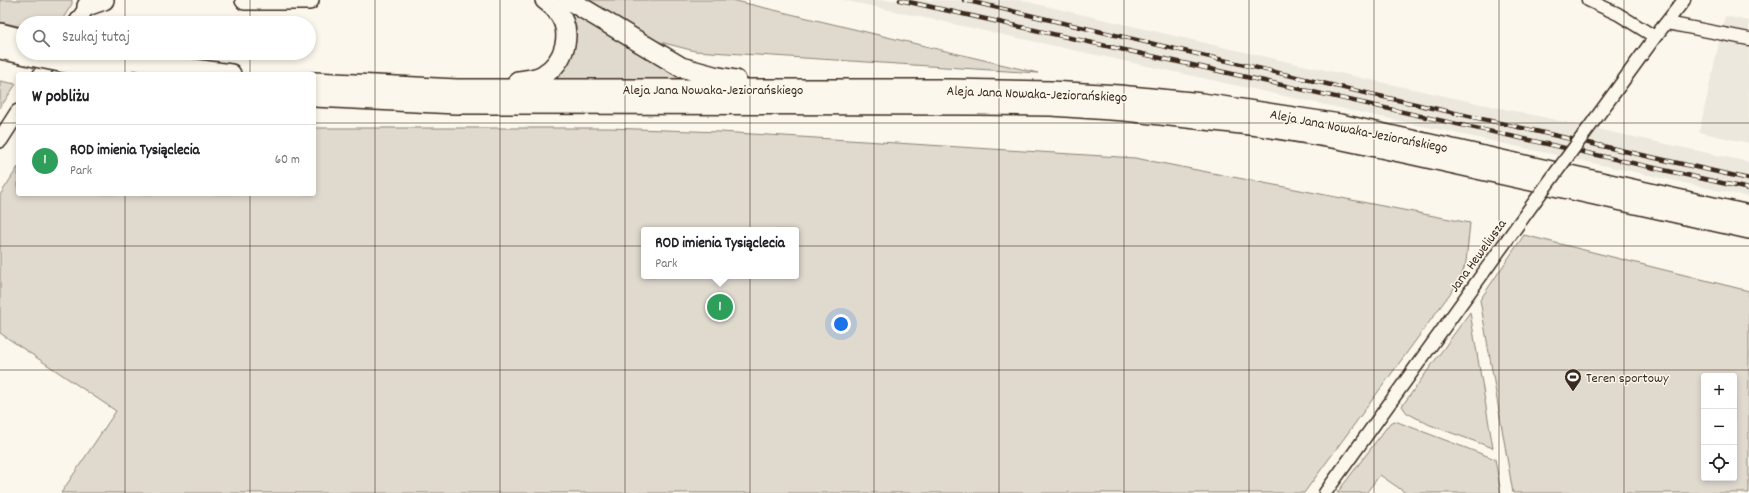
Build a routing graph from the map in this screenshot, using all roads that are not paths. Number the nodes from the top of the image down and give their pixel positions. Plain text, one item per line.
1 (245, 0) edge
2 (309, 0) edge
3 (545, 0) edge
4 (569, 0) edge
5 (1588, 0) edge
6 (1684, 0) edge
7 (94, 2) edge
8 (82, 16) edge
9 (1666, 23) junction
10 (0, 33) edge
11 (16, 37) edge
12 (1655, 37) junction
13 (1749, 39) edge
14 (0, 49) edge
15 (16, 56) edge
16 (26, 60) edge
17 (55, 60) edge
18 (70, 60) edge
19 (132, 60) edge
20 (38, 65) edge
21 (116, 72) edge
22 (216, 72) edge
23 (316, 82) edge
24 (457, 89) junction
25 (783, 89) junction
26 (316, 97) edge
27 (16, 115) edge
28 (0, 140) edge
29 (1749, 215) edge
30 (1749, 229) edge
31 (1325, 493) edge

1 - 2 main road
3 - 24 main road
4 - 25 main road
5 - 12 street
6 - 9 street, Jana Heweliusza
7 - 8 street
9 - 12 street, Jana Heweliusza
9 - 13 street
10 - 11 main road
12 - 31 street, Jana Heweliusza, bridge
14 - 15 main road
16 - 20 main road
17 - 20 main road, bridge
18 - 21 main road
19 - 22 main road
23 - 24 main road, Aleja Jana Nowaka-Jeziorańskiego
24 - 25 main road, Aleja Jana Nowaka-Jeziorańskiego
25 - 29 main road, Aleja Jana Nowaka-Jeziorańskiego
26 - 30 main road, Aleja Jana Nowaka-Jeziorańskiego
27 - 28 street

